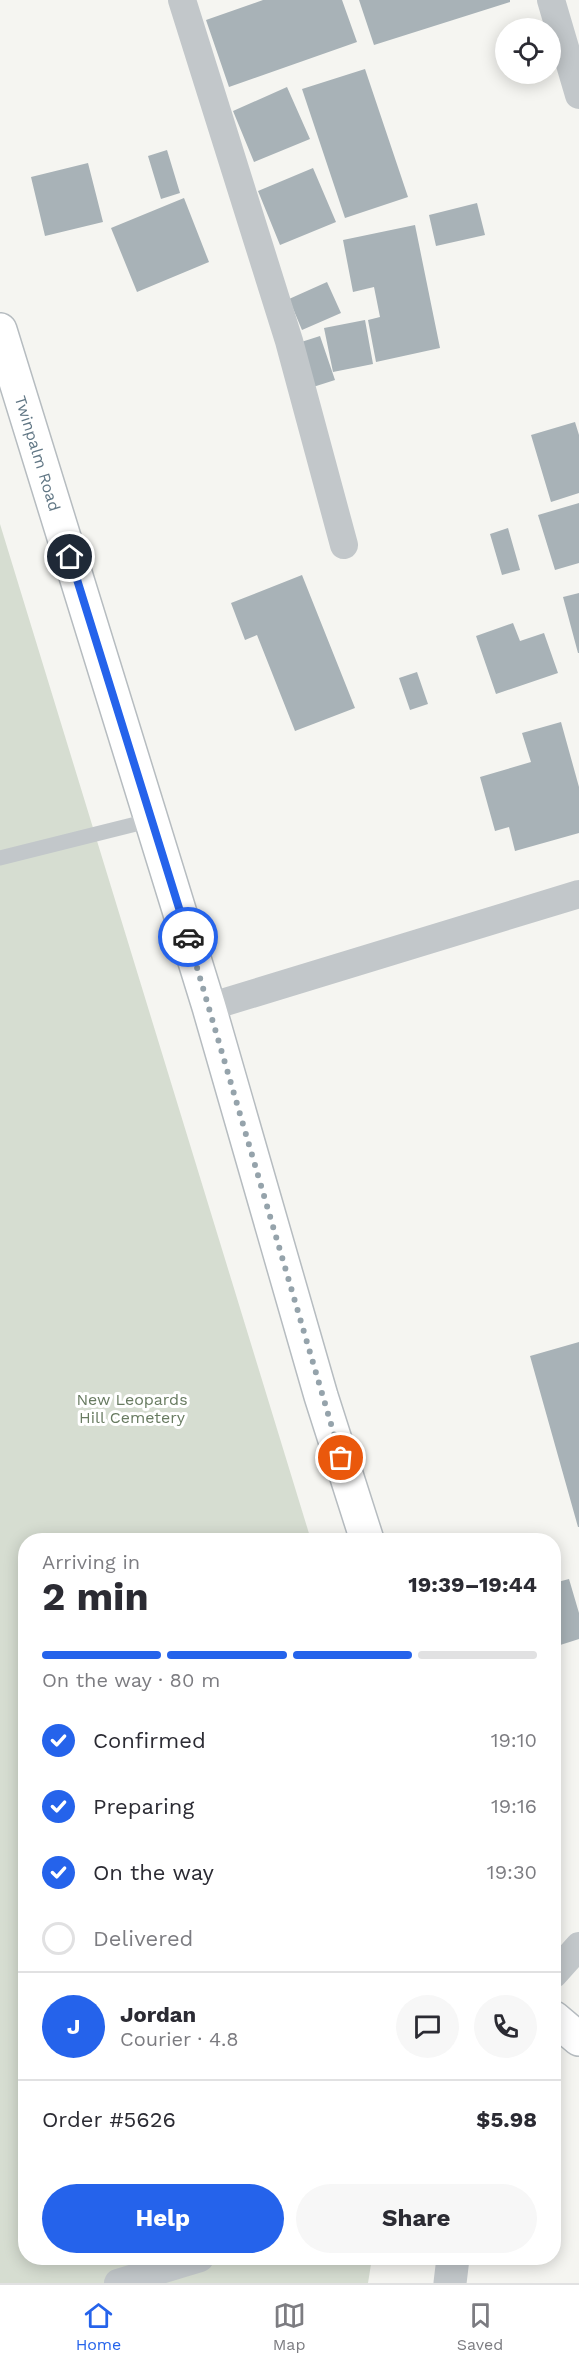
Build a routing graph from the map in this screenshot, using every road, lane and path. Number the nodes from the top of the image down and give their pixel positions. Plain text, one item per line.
1 (182, 0) edge
2 (551, 0) edge
3 (579, 95) edge
4 (0, 330) edge
5 (344, 545) dead end
6 (152, 820) junction
7 (0, 858) edge
8 (579, 894) edge
9 (209, 1007) junction
10 (365, 1533) edge
11 (579, 1946) edge
12 (561, 1966) edge
13 (561, 2024) edge
14 (579, 2039) edge
15 (177, 2265) edge
16 (452, 2265) edge
17 (118, 2283) edge
18 (450, 2283) edge

1 - 5 street
2 - 3 street
4 - 6 main road, Twinpalm Road
6 - 7 lane
6 - 9 main road, Twinpalm Road
8 - 9 street
9 - 10 main road, Twinpalm Road
11 - 12 street
13 - 14 main road
15 - 17 street
16 - 18 street

